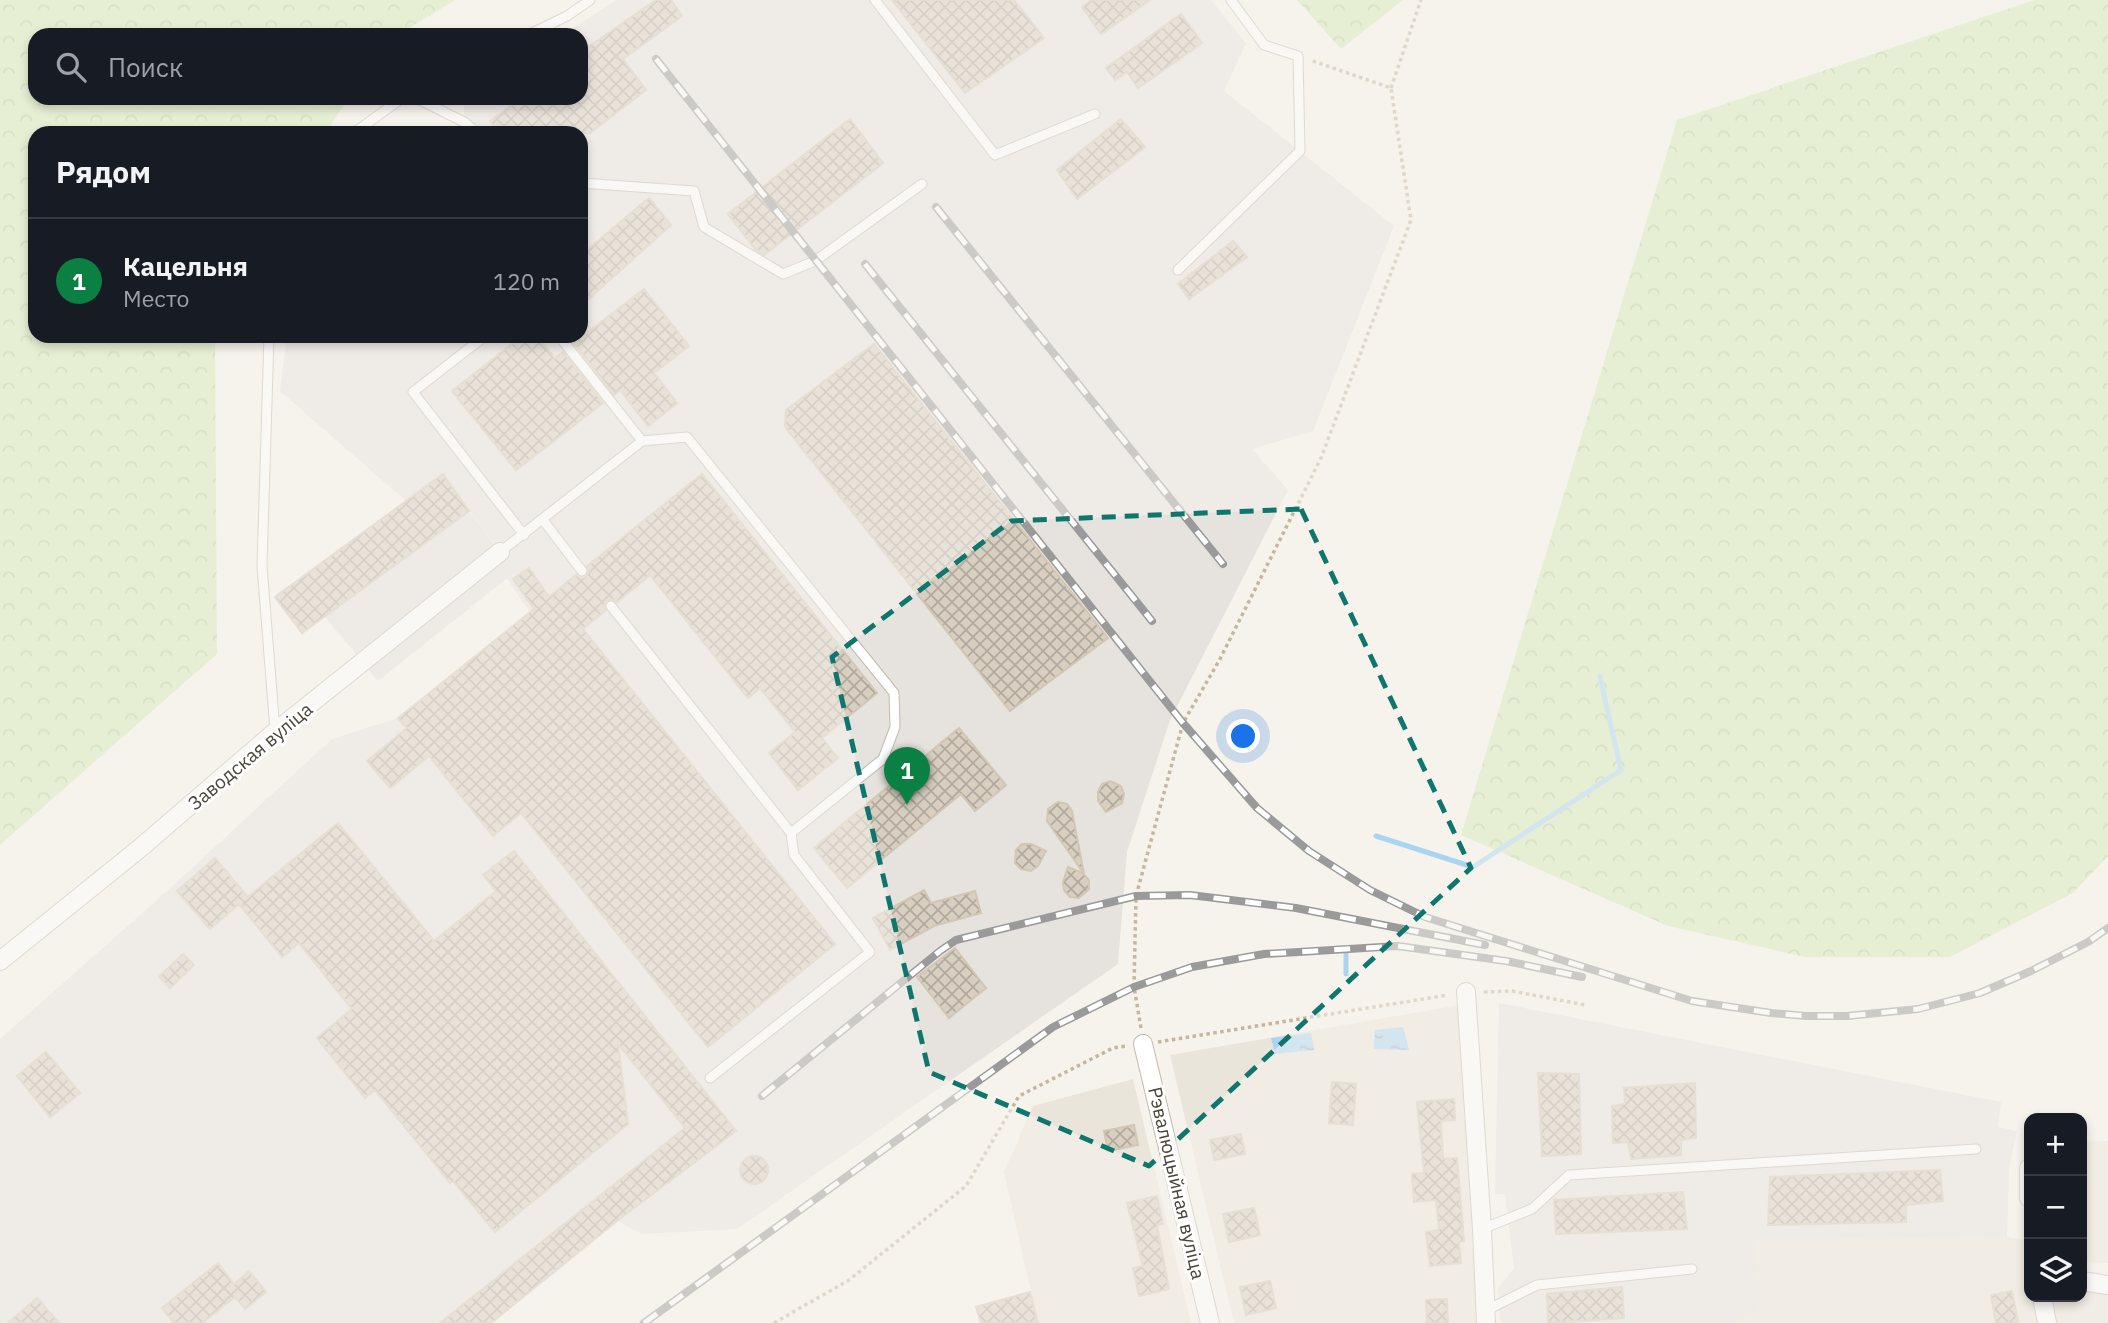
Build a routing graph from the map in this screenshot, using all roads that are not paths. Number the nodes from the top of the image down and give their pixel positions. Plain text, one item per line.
1 (590, 0) edge
2 (875, 0) edge
3 (1231, 0) edge
4 (542, 28) edge
5 (392, 105) edge
6 (430, 105) edge
7 (1095, 114) dead end
8 (364, 126) edge
9 (469, 126) edge
10 (588, 183) edge
11 (922, 184) dead end
12 (1178, 270) dead end
13 (269, 343) edge
14 (476, 343) edge
15 (565, 343) edge
16 (642, 441) junction
17 (543, 520) junction
18 (524, 535) junction
19 (500, 552) joint
20 (582, 571) dead end
21 (611, 606) dead end
22 (275, 733) junction
23 (791, 833) junction
24 (0, 961) edge
25 (1466, 992) road end
26 (1143, 1044) road end
27 (710, 1078) dead end
28 (1976, 1149) dead end
29 (1482, 1229) junction
30 (1692, 1269) dead end
31 (2087, 1283) edge
32 (2108, 1285) edge
33 (2043, 1302) edge
34 (1485, 1317) edge
35 (1210, 1323) edge
36 (2047, 1323) edge

1 - 4 lane
2 - 7 lane
3 - 12 lane
5 - 8 lane
6 - 9 lane
10 - 11 lane
13 - 22 lane
14 - 18 lane
15 - 16 lane
16 - 17 lane
16 - 23 lane
17 - 18 lane
17 - 20 lane
18 - 19 lane
19 - 22 street, Заводская вуліца
21 - 23 lane
22 - 24 street, Заводская вуліца
23 - 27 lane
25 - 29 street
26 - 35 street, Рэвалюцыйная вуліца
28 - 29 lane
29 - 34 street
30 - 34 lane
31 - 32 street
33 - 36 street

